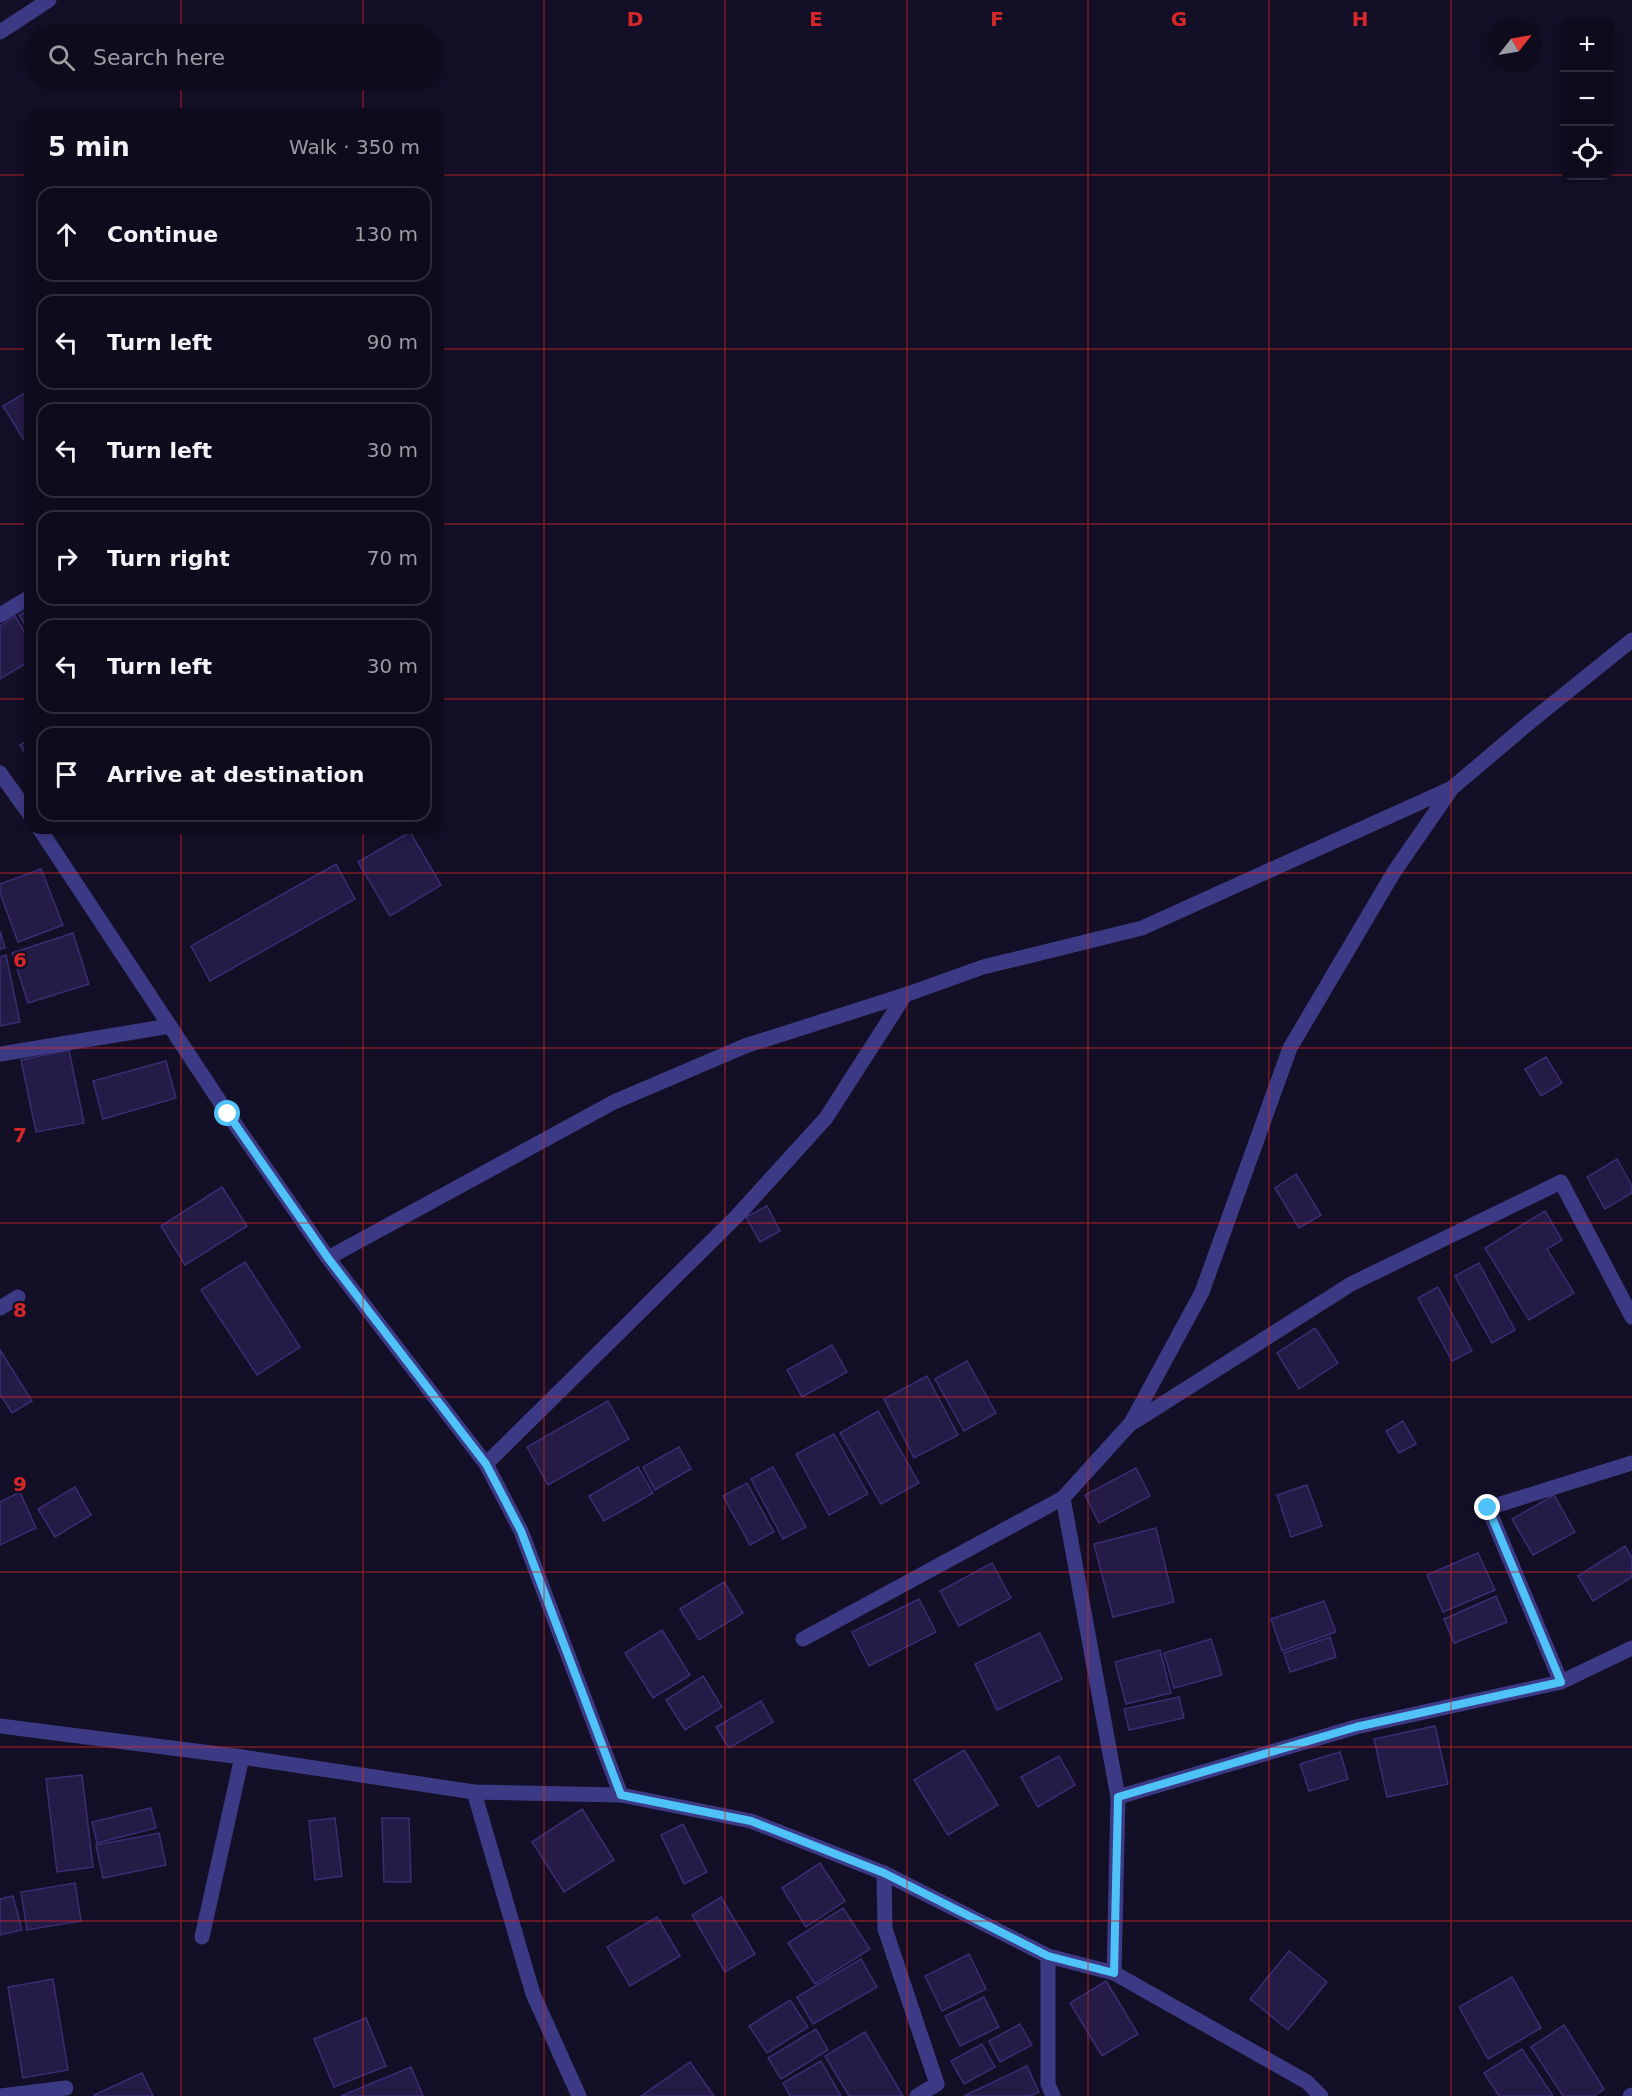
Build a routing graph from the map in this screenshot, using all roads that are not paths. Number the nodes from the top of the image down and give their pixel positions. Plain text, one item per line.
1 (49, 0) edge
2 (0, 33) edge
3 (24, 601) edge
4 (0, 615) edge
5 (1632, 640) edge
6 (0, 773) edge
7 (1452, 788) junction
8 (24, 807) edge
9 (43, 834) edge
10 (905, 995) junction
11 (170, 1026) junction
12 (0, 1054) edge
13 (328, 1258) junction
14 (18, 1297) dead end
15 (0, 1308) edge
16 (1632, 1317) edge
17 (1131, 1423) junction
18 (1632, 1463) edge
19 (486, 1464) junction
20 (1063, 1498) junction
21 (803, 1639) dead end
22 (1632, 1648) edge
23 (1561, 1682) junction
24 (0, 1726) edge
25 (242, 1757) junction
26 (474, 1792) junction
27 (621, 1795) junction
28 (1118, 1797) junction
29 (884, 1873) junction
30 (202, 1937) dead end
31 (1048, 1956) junction
32 (1114, 1973) junction
33 (66, 2088) dead end
34 (0, 2096) edge
35 (579, 2096) edge
36 (917, 2096) edge
37 (1053, 2096) edge
38 (1321, 2096) edge

1 - 2 street
3 - 4 street
5 - 7 street
6 - 8 street
7 - 10 street
7 - 17 street
9 - 11 street
10 - 13 street
10 - 19 street
11 - 12 street
11 - 13 street
13 - 19 street
14 - 15 street
16 - 17 street
17 - 20 street
18 - 23 street
19 - 27 street
20 - 21 street
20 - 28 street
22 - 23 street
23 - 28 street
24 - 25 street
25 - 26 street
25 - 30 street
26 - 27 street
26 - 35 street
27 - 29 street
28 - 32 street
29 - 31 street
29 - 36 street
31 - 32 street
31 - 37 street
32 - 38 street
33 - 34 street

